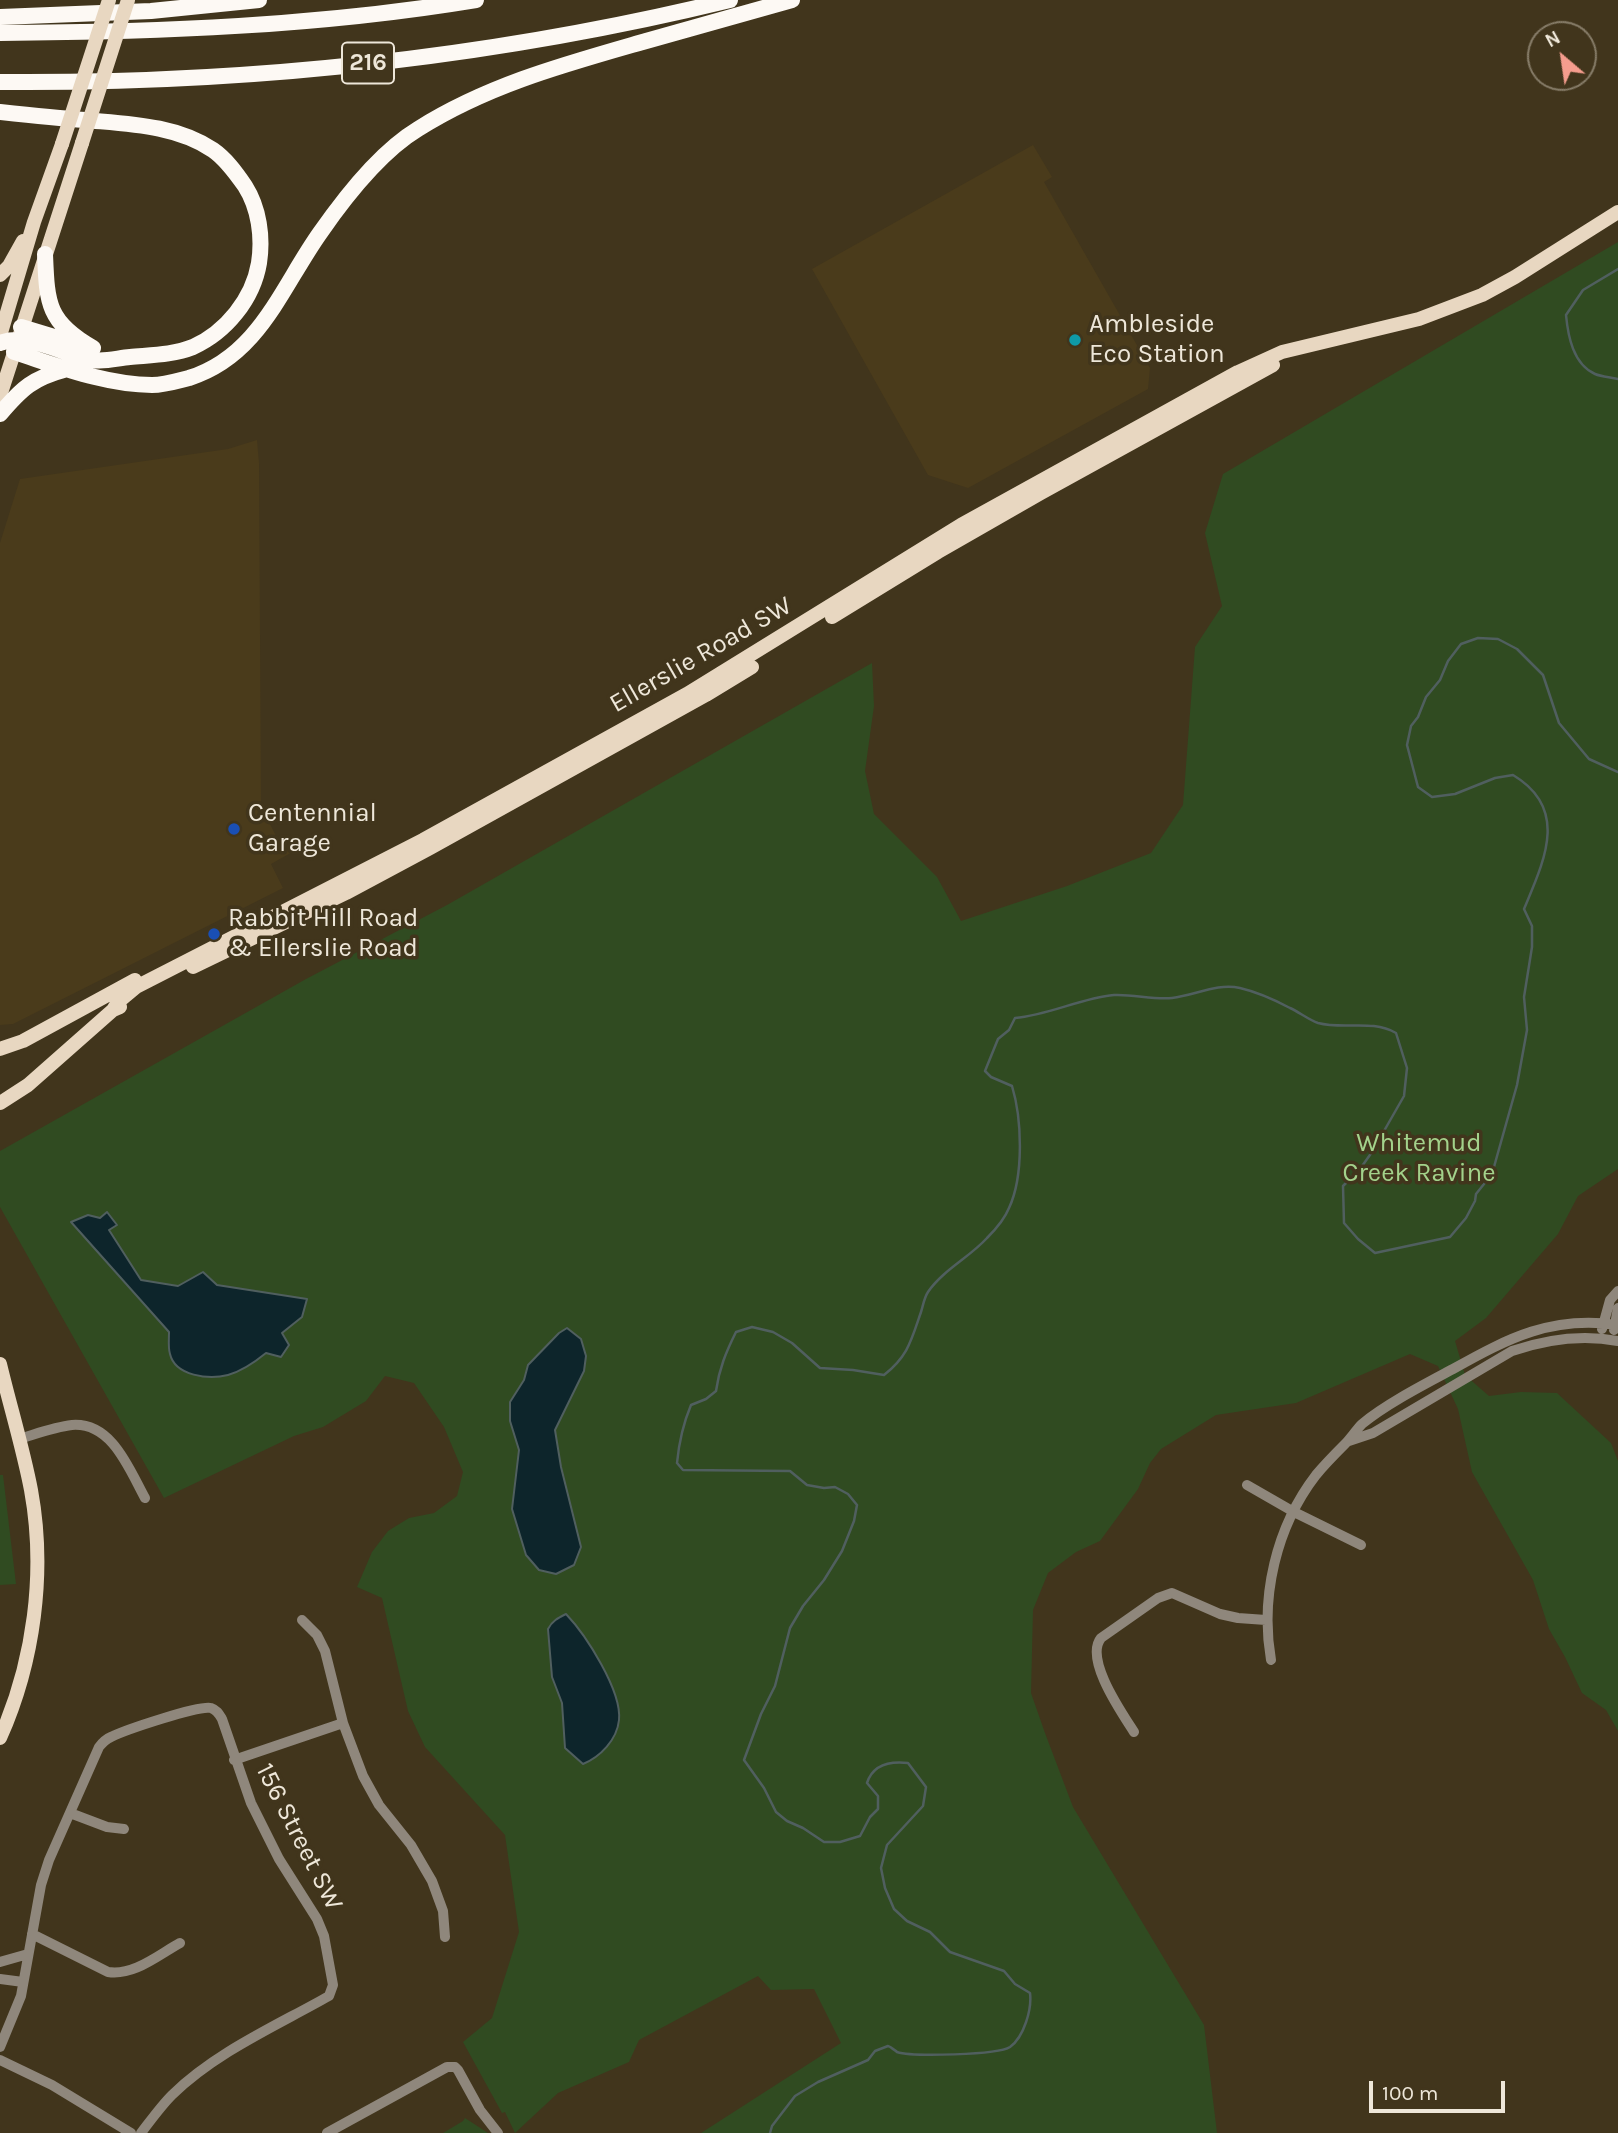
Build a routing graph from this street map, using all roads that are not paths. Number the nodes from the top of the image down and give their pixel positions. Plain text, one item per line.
1 (109, 0) edge
2 (128, 0) edge
3 (259, 0) edge
4 (476, 0) edge
5 (730, 0) edge
6 (792, 0) edge
7 (0, 17) edge
8 (0, 33) edge
9 (0, 82) edge
10 (0, 112) edge
11 (1618, 212) edge
12 (34, 222) junction
13 (45, 254) junction
14 (0, 275) edge
15 (6, 334) edge
16 (1315, 345) junction
17 (93, 348) junction
18 (127, 357) junction
19 (67, 369) junction
20 (0, 396) edge
21 (0, 414) edge
22 (213, 946) junction
23 (113, 1010) junction
24 (0, 1049) edge
25 (0, 1102) edge
26 (1618, 1291) edge
27 (1618, 1308) edge
28 (1612, 1324) edge
29 (1610, 1340) edge
30 (0, 1364) edge
31 (19, 1439) junction
32 (1348, 1442) junction
33 (1247, 1485) dead end
34 (145, 1497) dead end
35 (1294, 1511) junction
36 (1361, 1545) dead end
37 (302, 1619) dead end
38 (1266, 1620) junction
39 (1271, 1660) dead end
40 (343, 1723) junction
41 (1134, 1732) dead end
42 (0, 1738) edge
43 (234, 1760) junction
44 (70, 1812) junction
45 (124, 1829) dead end
46 (32, 1934) junction
47 (445, 1937) dead end
48 (180, 1942) dead end
49 (28, 1954) junction
50 (0, 1962) edge
51 (0, 1979) edge
52 (23, 1982) junction
53 (0, 2047) edge
54 (0, 2060) edge
55 (131, 2133) edge
56 (141, 2133) edge
57 (327, 2133) edge
58 (498, 2133) edge

1 - 12 main road, bridge
2 - 13 main road, bridge
3 - 7 highway
4 - 8 highway, 216
5 - 9 highway, 216
6 - 19 highway
10 - 18 highway
11 - 16 main road, Ellerslie Road SW
12 - 14 main road
12 - 15 main road
13 - 15 main road
13 - 17 highway
15 - 17 highway
15 - 18 highway
15 - 19 highway
15 - 20 main road
16 - 22 main road, Ellerslie Road SW
16 - 23 main road, Ellerslie Road SW
17 - 18 highway
19 - 21 highway
22 - 23 main road, Ellerslie Road SW
22 - 24 main road
23 - 25 main road, Ellerslie Road SW
26 - 28 street
27 - 28 street
28 - 29 street
28 - 32 street
29 - 32 street
30 - 31 main road
31 - 34 street
31 - 42 main road
32 - 35 street
33 - 35 street
35 - 36 street
35 - 38 street
37 - 40 street
38 - 39 street
38 - 41 street
40 - 43 street
40 - 47 street
43 - 44 street, 156 Street SW
43 - 56 street, 156 Street SW
44 - 45 street
44 - 46 street
46 - 48 street
46 - 49 street
49 - 50 street
49 - 52 street
51 - 52 street
52 - 53 street
54 - 55 street
57 - 58 street

